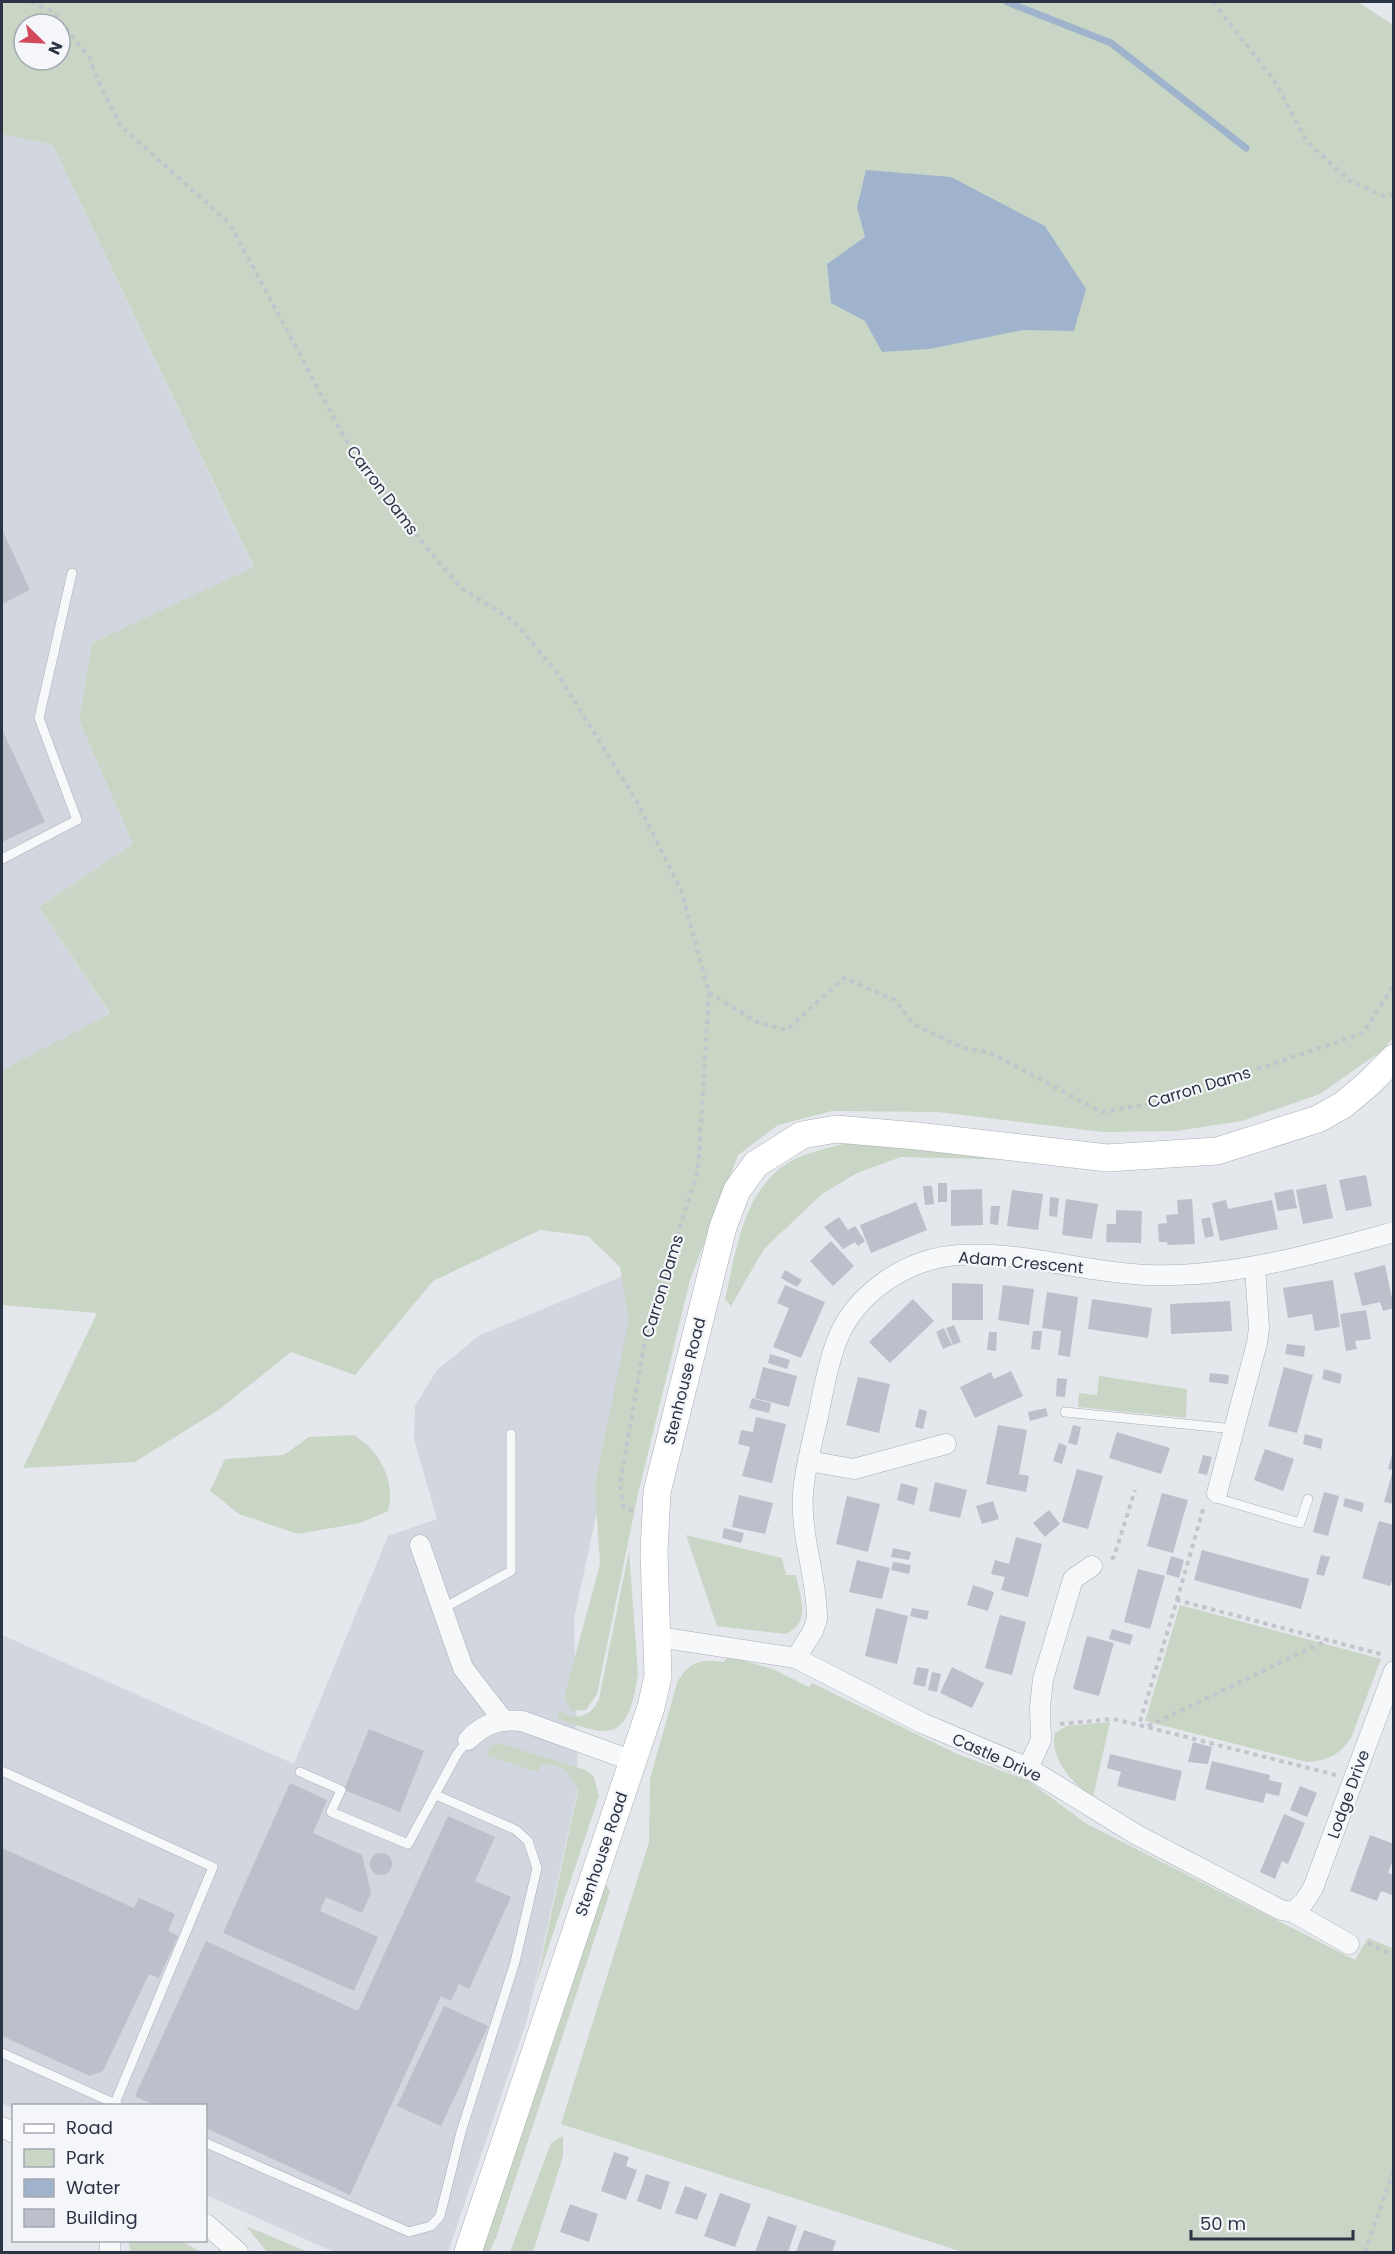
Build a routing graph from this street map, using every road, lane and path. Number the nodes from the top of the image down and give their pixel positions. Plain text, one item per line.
1 (31, 2) edge
2 (1213, 2) edge
3 (1394, 194) edge
4 (72, 573) dead end
5 (2, 859) edge
6 (1394, 985) edge
7 (709, 993) junction
8 (1394, 1058) edge
9 (1394, 1232) edge
10 (1255, 1266) junction
11 (1065, 1412) dead end
12 (1234, 1430) junction
13 (511, 1434) dead end
14 (946, 1444) dead end
15 (808, 1461) junction
16 (1134, 1490) dead end
17 (1217, 1493) junction
18 (1308, 1499) dead end
19 (641, 1514) dead end
20 (420, 1545) dead end
21 (1092, 1566) joint
22 (1177, 1600) junction
23 (442, 1609) junction
24 (658, 1637) junction
25 (1329, 1640) junction
26 (1394, 1657) edge
27 (796, 1658) junction
28 (1394, 1671) edge
29 (503, 1720) junction
30 (1139, 1725) junction
31 (1041, 1726) junction
32 (1146, 1727) junction
33 (468, 1740) joint
34 (633, 1761) junction
35 (1028, 1768) junction
36 (2, 1771) edge
37 (300, 1772) dead end
38 (1353, 1780) junction
39 (436, 1795) junction
40 (1293, 1912) junction
41 (1349, 1944) joint
42 (1394, 1956) edge
43 (2, 2055) edge
44 (118, 2104) edge
45 (207, 2143) edge
46 (1394, 2169) edge
47 (207, 2225) edge
48 (235, 2251) edge
49 (468, 2253) edge
50 (1365, 2253) edge

1 - 7 path, Carron Dams
2 - 3 path
4 - 5 lane
6 - 7 path, Carron Dams
7 - 19 path, Carron Dams
8 - 24 street, Stenhouse Road
9 - 10 street, Adam Crescent
10 - 12 street
10 - 15 street, Adam Crescent
11 - 12 lane
12 - 17 street
13 - 23 lane
14 - 15 street
15 - 27 street, Adam Crescent
16 - 21 path
17 - 18 lane
17 - 22 path
20 - 23 street
21 - 31 street
22 - 25 path
22 - 30 path
23 - 29 street
24 - 27 street, Castle Drive
24 - 34 street, Stenhouse Road
25 - 26 path
25 - 32 path
27 - 35 street, Castle Drive
28 - 38 street, Lodge Drive
29 - 33 street
29 - 34 street
30 - 31 path
30 - 32 path
31 - 35 street
32 - 38 path
33 - 39 lane
34 - 49 street, Stenhouse Road
35 - 40 street, Castle Drive
36 - 44 lane
37 - 39 lane
38 - 40 street, Lodge Drive
39 - 45 lane
40 - 41 street, Castle Drive
41 - 42 path
43 - 44 lane
46 - 50 path
47 - 48 street

